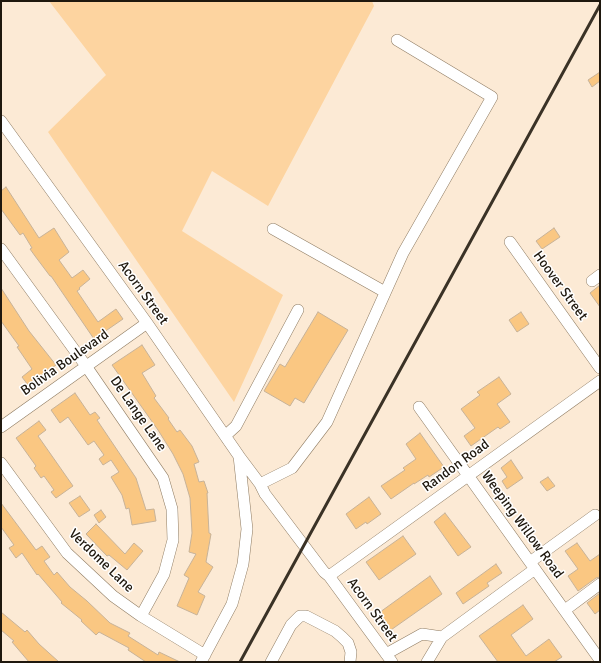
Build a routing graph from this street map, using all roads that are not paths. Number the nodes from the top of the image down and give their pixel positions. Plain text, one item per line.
1 (397, 40) dead end
2 (1, 122) edge
3 (273, 229) dead end
4 (510, 242) dead end
5 (1, 249) edge
6 (385, 292) junction
7 (298, 310) dead end
8 (147, 323) junction
9 (86, 366) junction
10 (600, 368) edge
11 (600, 381) edge
12 (419, 407) dead end
13 (1, 427) edge
14 (225, 436) junction
15 (239, 456) junction
16 (1, 463) edge
17 (468, 476) junction
18 (260, 484) junction
19 (595, 516) dead end
20 (532, 565) junction
21 (329, 576) junction
22 (600, 584) edge
23 (565, 610) junction
24 (141, 616) junction
25 (442, 637) junction
26 (203, 658) edge
27 (388, 658) edge
28 (599, 661) edge
29 (271, 662) edge
30 (350, 662) edge
31 (427, 662) edge

1 - 6 street
2 - 8 street, Acorn Street
3 - 6 street
4 - 10 street, Hoover Street
5 - 9 street, De Lange Lane
6 - 18 street
7 - 14 street
8 - 9 street, Bolivia Boulevard
8 - 14 street, Acorn Street
9 - 13 street, Bolivia Boulevard
9 - 24 street, De Lange Lane
11 - 17 street, Randon Road
12 - 17 street, Weeping Willow Road
14 - 15 street, Acorn Street
15 - 18 street, Acorn Street
15 - 26 street
16 - 24 street, Verdome Lane
17 - 20 street, Weeping Willow Road
17 - 21 street, Randon Road
18 - 21 street, Acorn Street
19 - 20 street
20 - 23 street, Weeping Willow Road
20 - 25 street
21 - 27 street, Acorn Street
22 - 23 street
23 - 28 street, Weeping Willow Road
24 - 26 street, Verdome Lane
25 - 27 street
25 - 31 street
29 - 30 street

